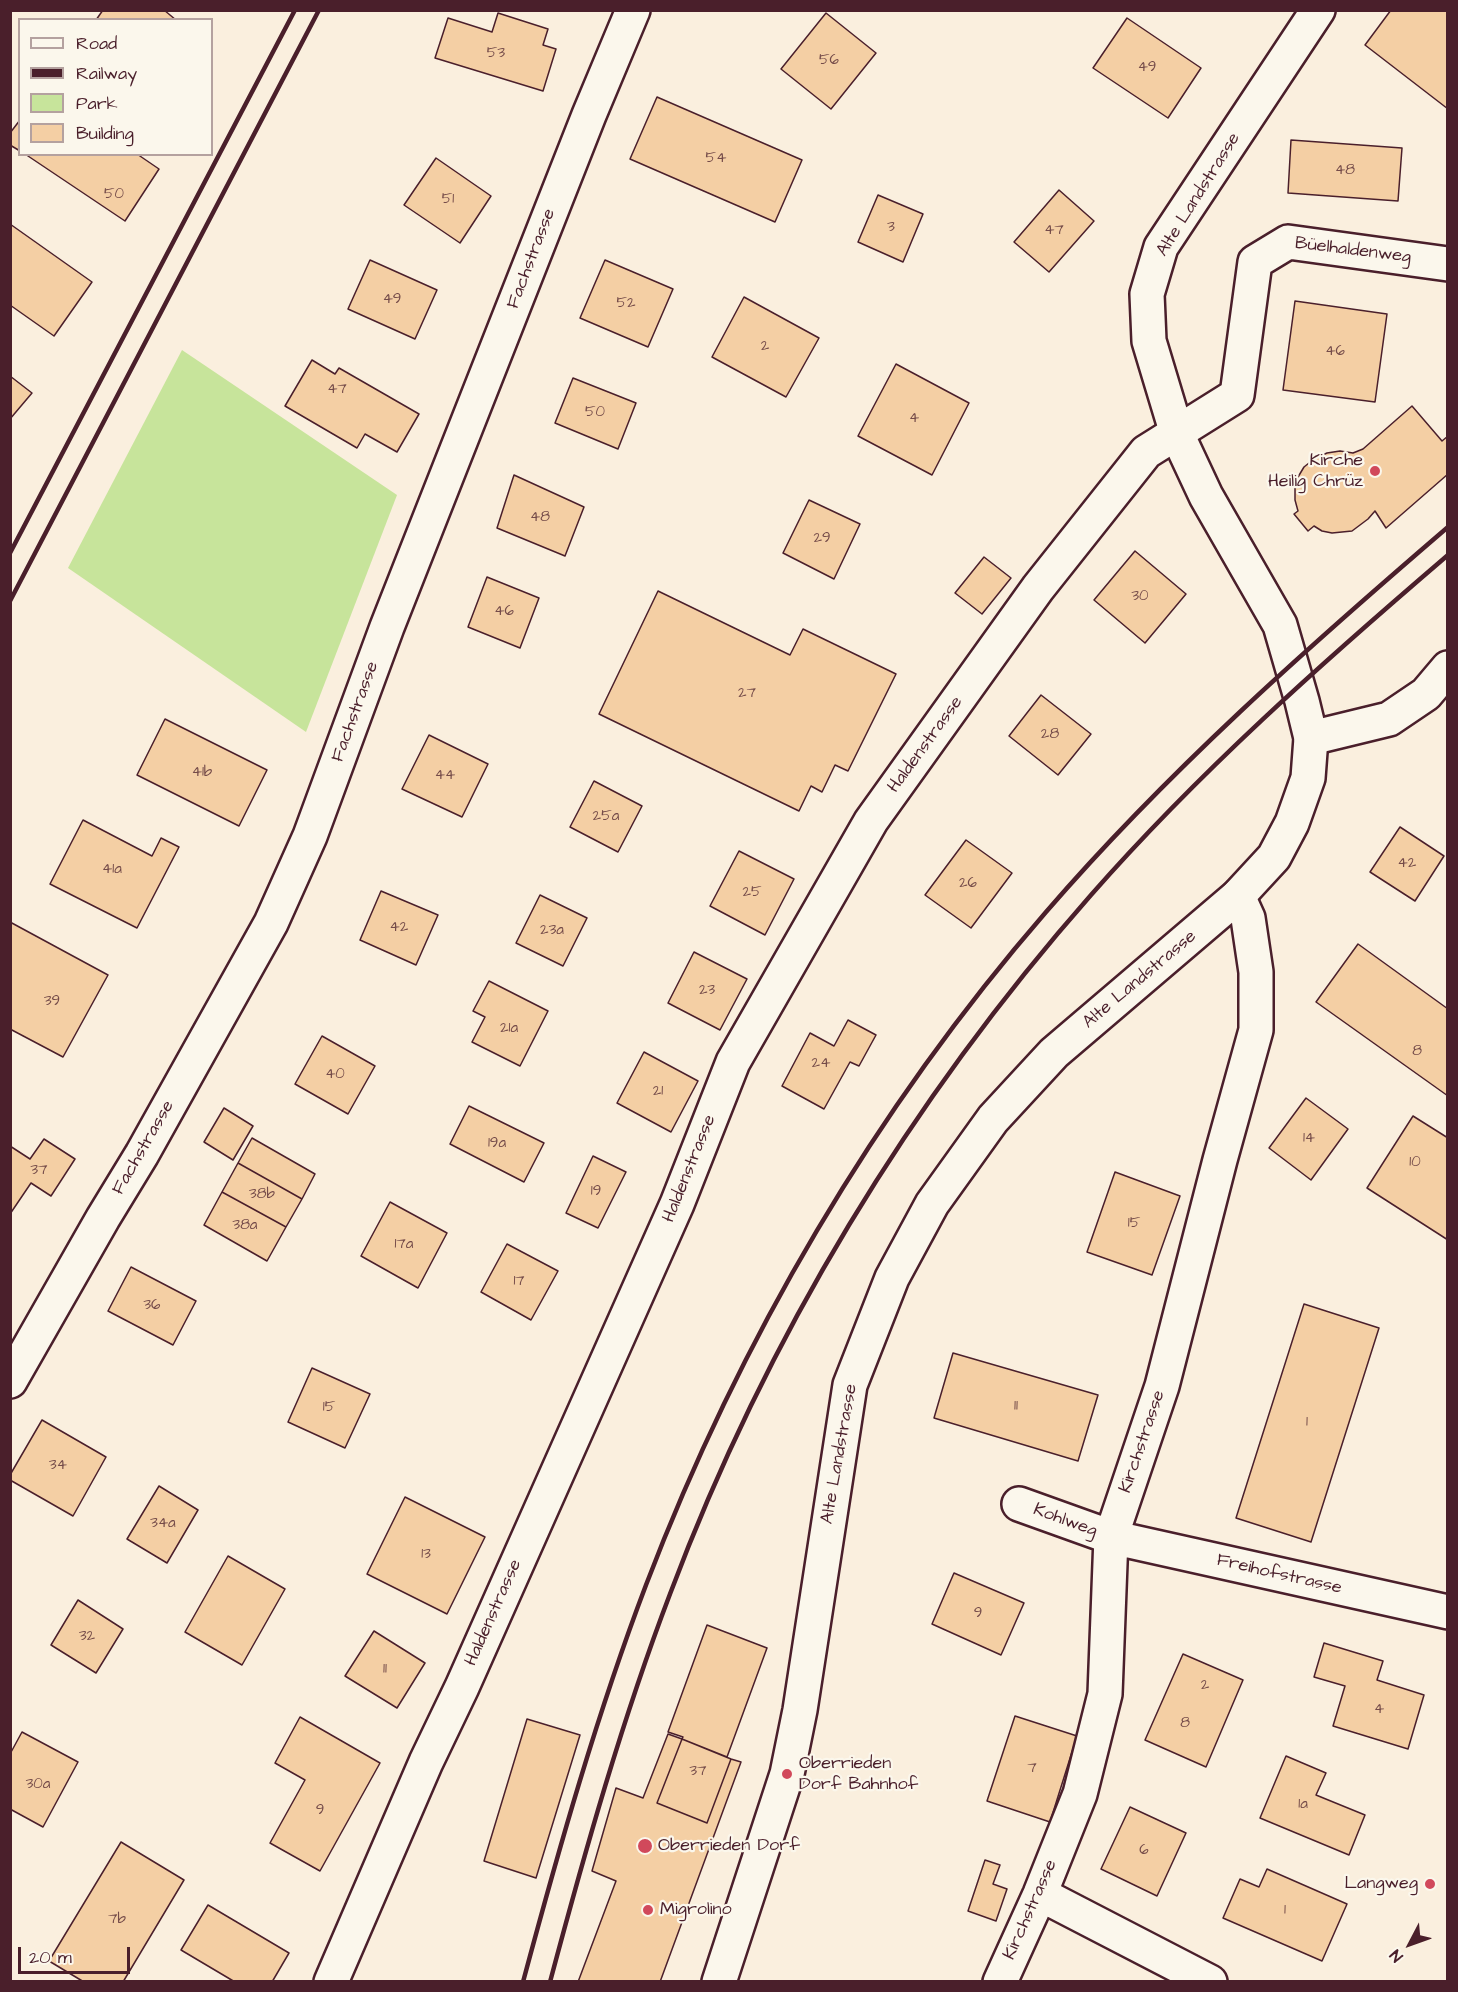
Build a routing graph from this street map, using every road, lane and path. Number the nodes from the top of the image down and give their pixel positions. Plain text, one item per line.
1 (633, 10) edge
2 (1318, 10) edge
3 (1448, 264) edge
4 (1177, 434) junction
5 (1448, 668) edge
6 (1311, 738) junction
7 (1238, 896) junction
8 (10, 1381) edge
9 (1019, 1504) dead end
10 (1111, 1538) junction
11 (1448, 1612) edge
12 (1040, 1894) junction
13 (331, 1982) edge
14 (719, 1982) edge
15 (1000, 1982) edge
16 (1210, 1982) edge

1 - 8 street, Fachstrasse
2 - 4 street, Alte Landstrasse
3 - 4 street, Büelhaldenweg
4 - 6 street, Alte Landstrasse
4 - 13 street, Haldenstrasse
5 - 6 street
6 - 7 street, Alte Landstrasse
7 - 10 street, Kirchstrasse
7 - 14 street, Alte Landstrasse
9 - 10 street, Kohlweg
10 - 11 street, Freihofstrasse
10 - 12 street, Kirchstrasse
12 - 15 street, Kirchstrasse
12 - 16 street

